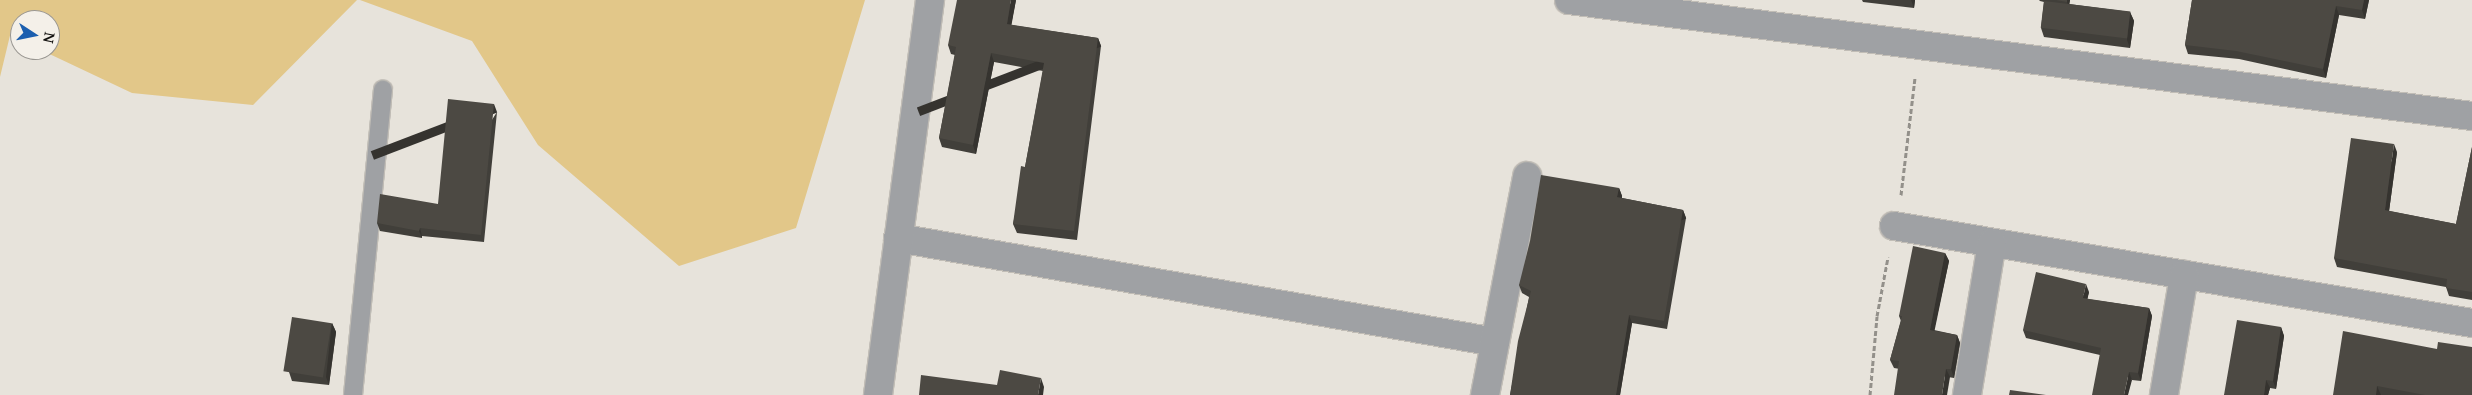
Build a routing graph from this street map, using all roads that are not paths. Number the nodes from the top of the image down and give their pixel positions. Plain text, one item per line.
1 (930, 0) edge
2 (1569, 0) edge
3 (1622, 5) edge
4 (383, 89) dead end
5 (2472, 116) edge
6 (1527, 176) dead end
7 (1894, 226) dead end
8 (898, 238) junction
9 (1992, 243) junction
10 (2184, 275) junction
11 (2472, 323) edge
12 (1495, 342) junction
13 (353, 395) edge
14 (878, 395) edge
15 (1484, 395) edge
16 (1966, 395) edge
17 (2164, 395) edge

1 - 8 street
2 - 3 street
3 - 5 street
4 - 13 lane
6 - 12 street
7 - 9 street
8 - 12 street
8 - 14 street
9 - 10 street
9 - 16 street
10 - 11 street
10 - 17 street
12 - 15 street

